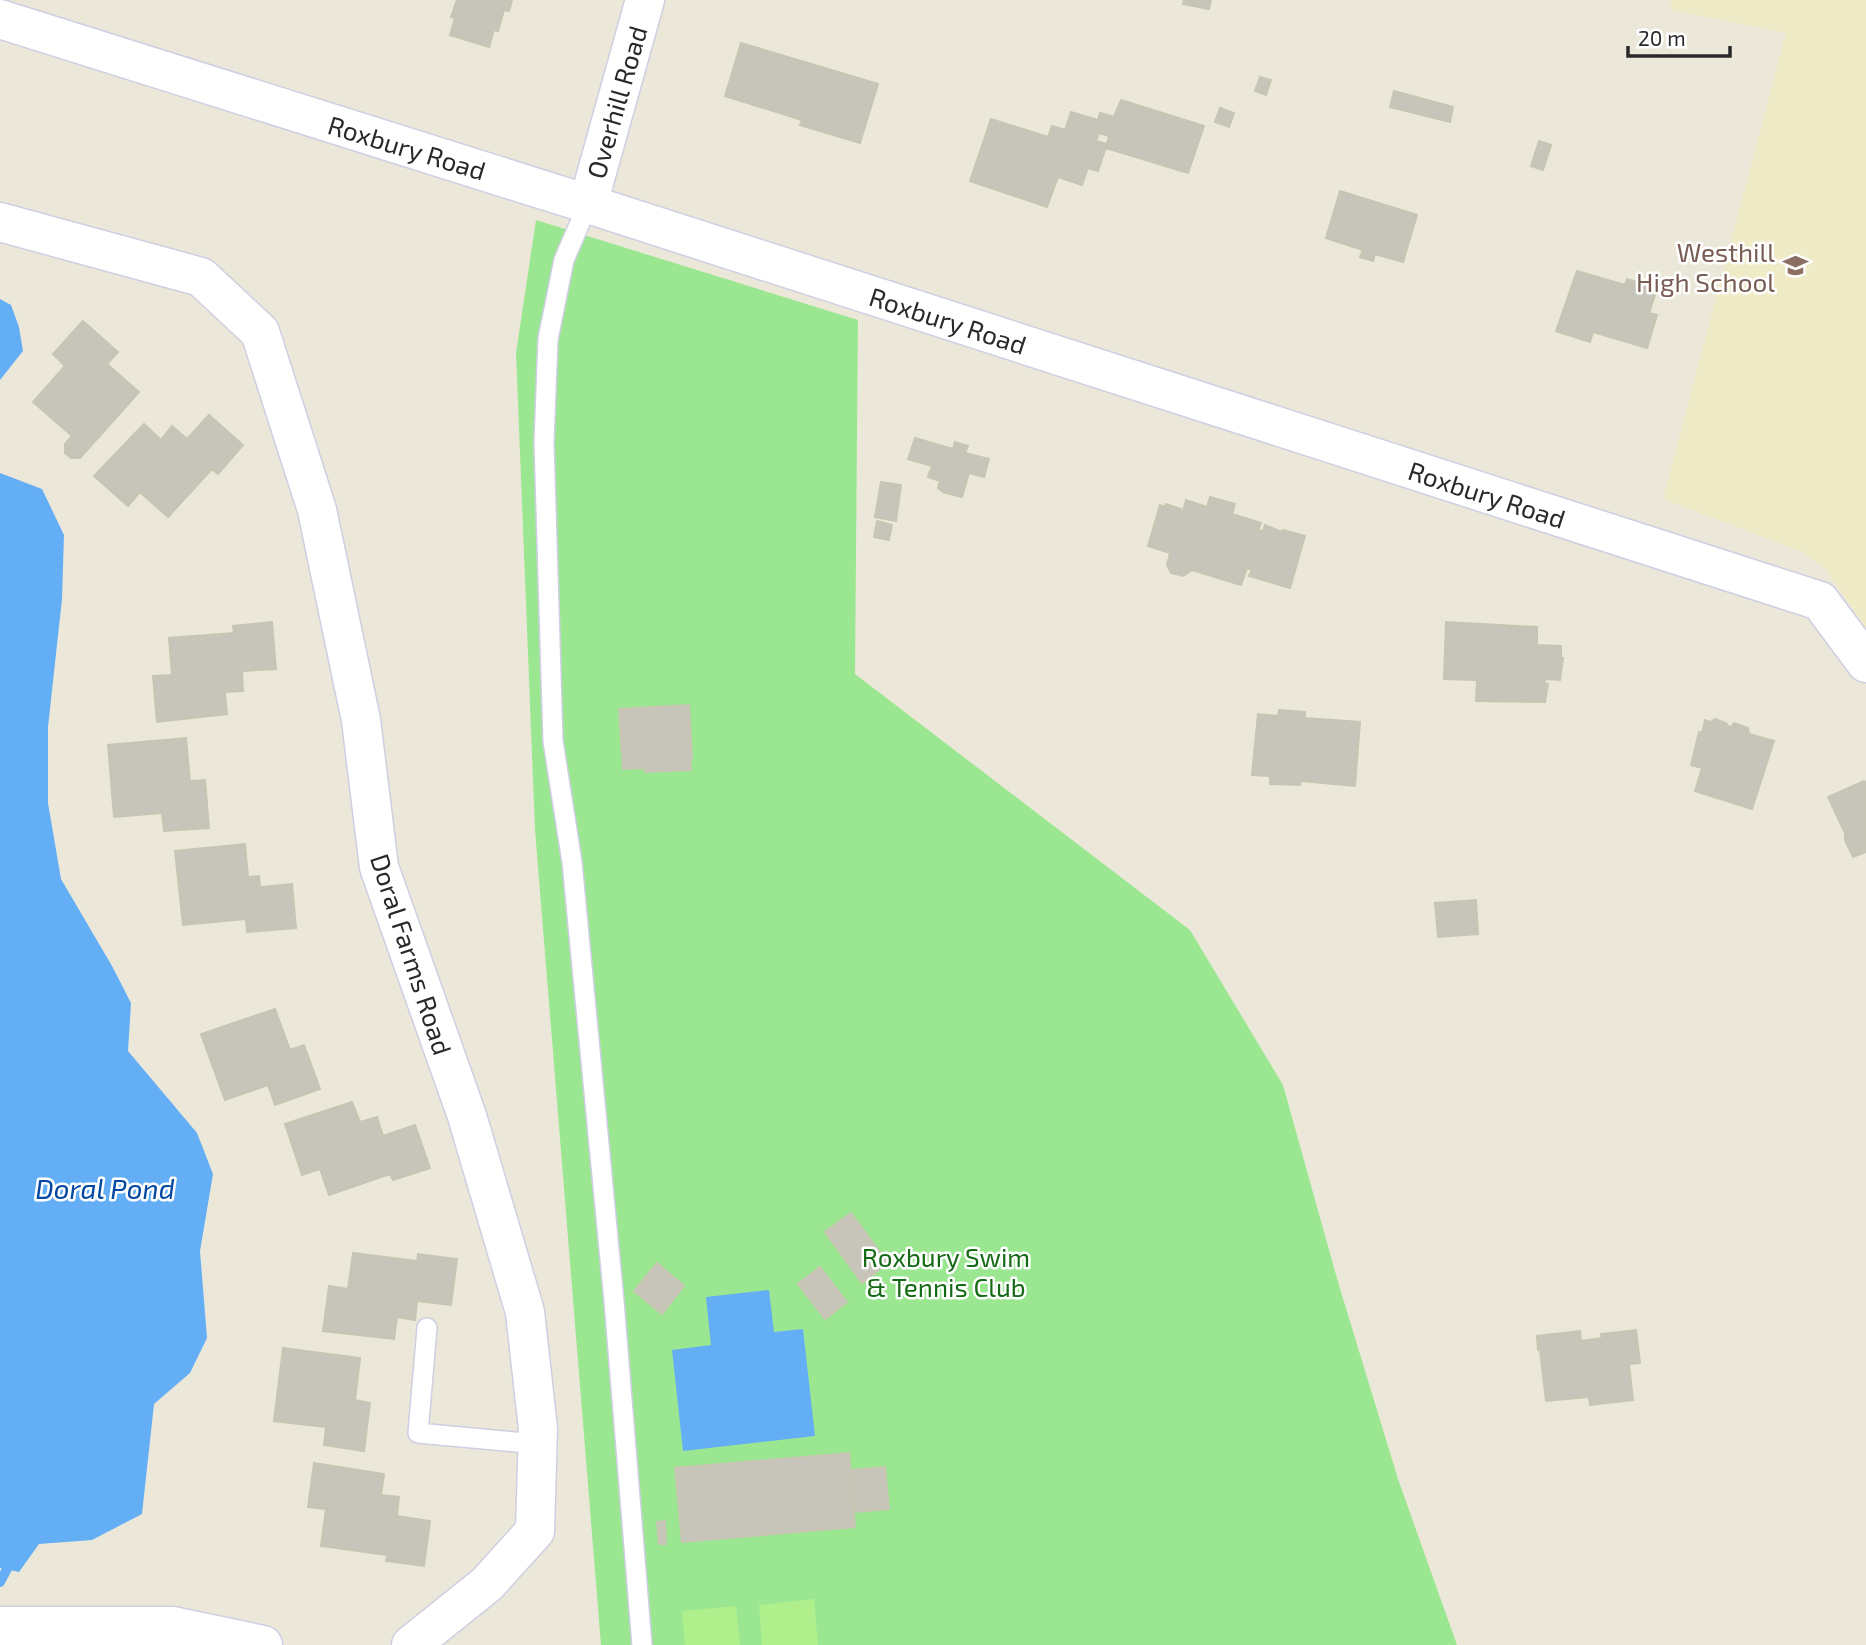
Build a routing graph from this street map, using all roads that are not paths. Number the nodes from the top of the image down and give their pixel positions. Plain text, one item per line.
1 (645, 0) edge
2 (0, 19) edge
3 (587, 204) junction
4 (0, 222) edge
5 (1866, 663) edge
6 (427, 1328) dead end
7 (537, 1444) junction
8 (0, 1626) edge
9 (263, 1645) edge
10 (411, 1645) edge
11 (642, 1645) edge

1 - 3 street, Overhill Road
2 - 3 street, Roxbury Road
3 - 5 street, Roxbury Road
3 - 11 lane
4 - 7 street, Doral Farms Road
6 - 7 lane
7 - 10 street, Doral Farms Road
8 - 9 street

